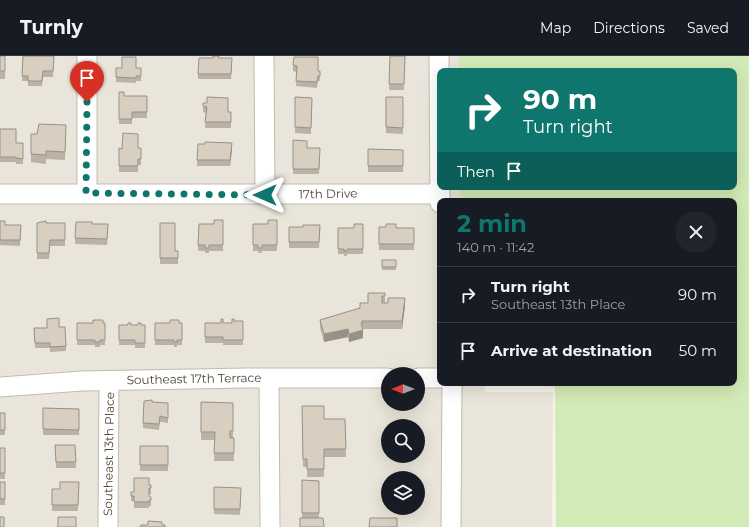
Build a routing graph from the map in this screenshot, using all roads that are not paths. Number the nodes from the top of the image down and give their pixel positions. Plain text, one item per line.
1 (87, 56) edge
2 (264, 56) edge
3 (440, 56) edge
4 (440, 68) edge
5 (86, 193) junction
6 (0, 194) edge
7 (265, 195) junction
8 (440, 198) edge
9 (269, 378) junction
10 (381, 378) edge
11 (425, 378) edge
12 (437, 378) edge
13 (109, 381) junction
14 (452, 386) edge
15 (0, 387) edge
16 (108, 527) edge
17 (270, 527) edge
18 (450, 527) edge

1 - 5 street
2 - 7 street
3 - 4 street
5 - 6 street, 17th Drive
5 - 7 street, 17th Drive
7 - 8 street, 17th Drive
9 - 10 street, Southeast 17th Terrace
9 - 13 street, Southeast 17th Terrace
9 - 17 street
11 - 12 street
13 - 15 street, Southeast 17th Terrace
13 - 16 street, Southeast 13th Place
14 - 18 street

